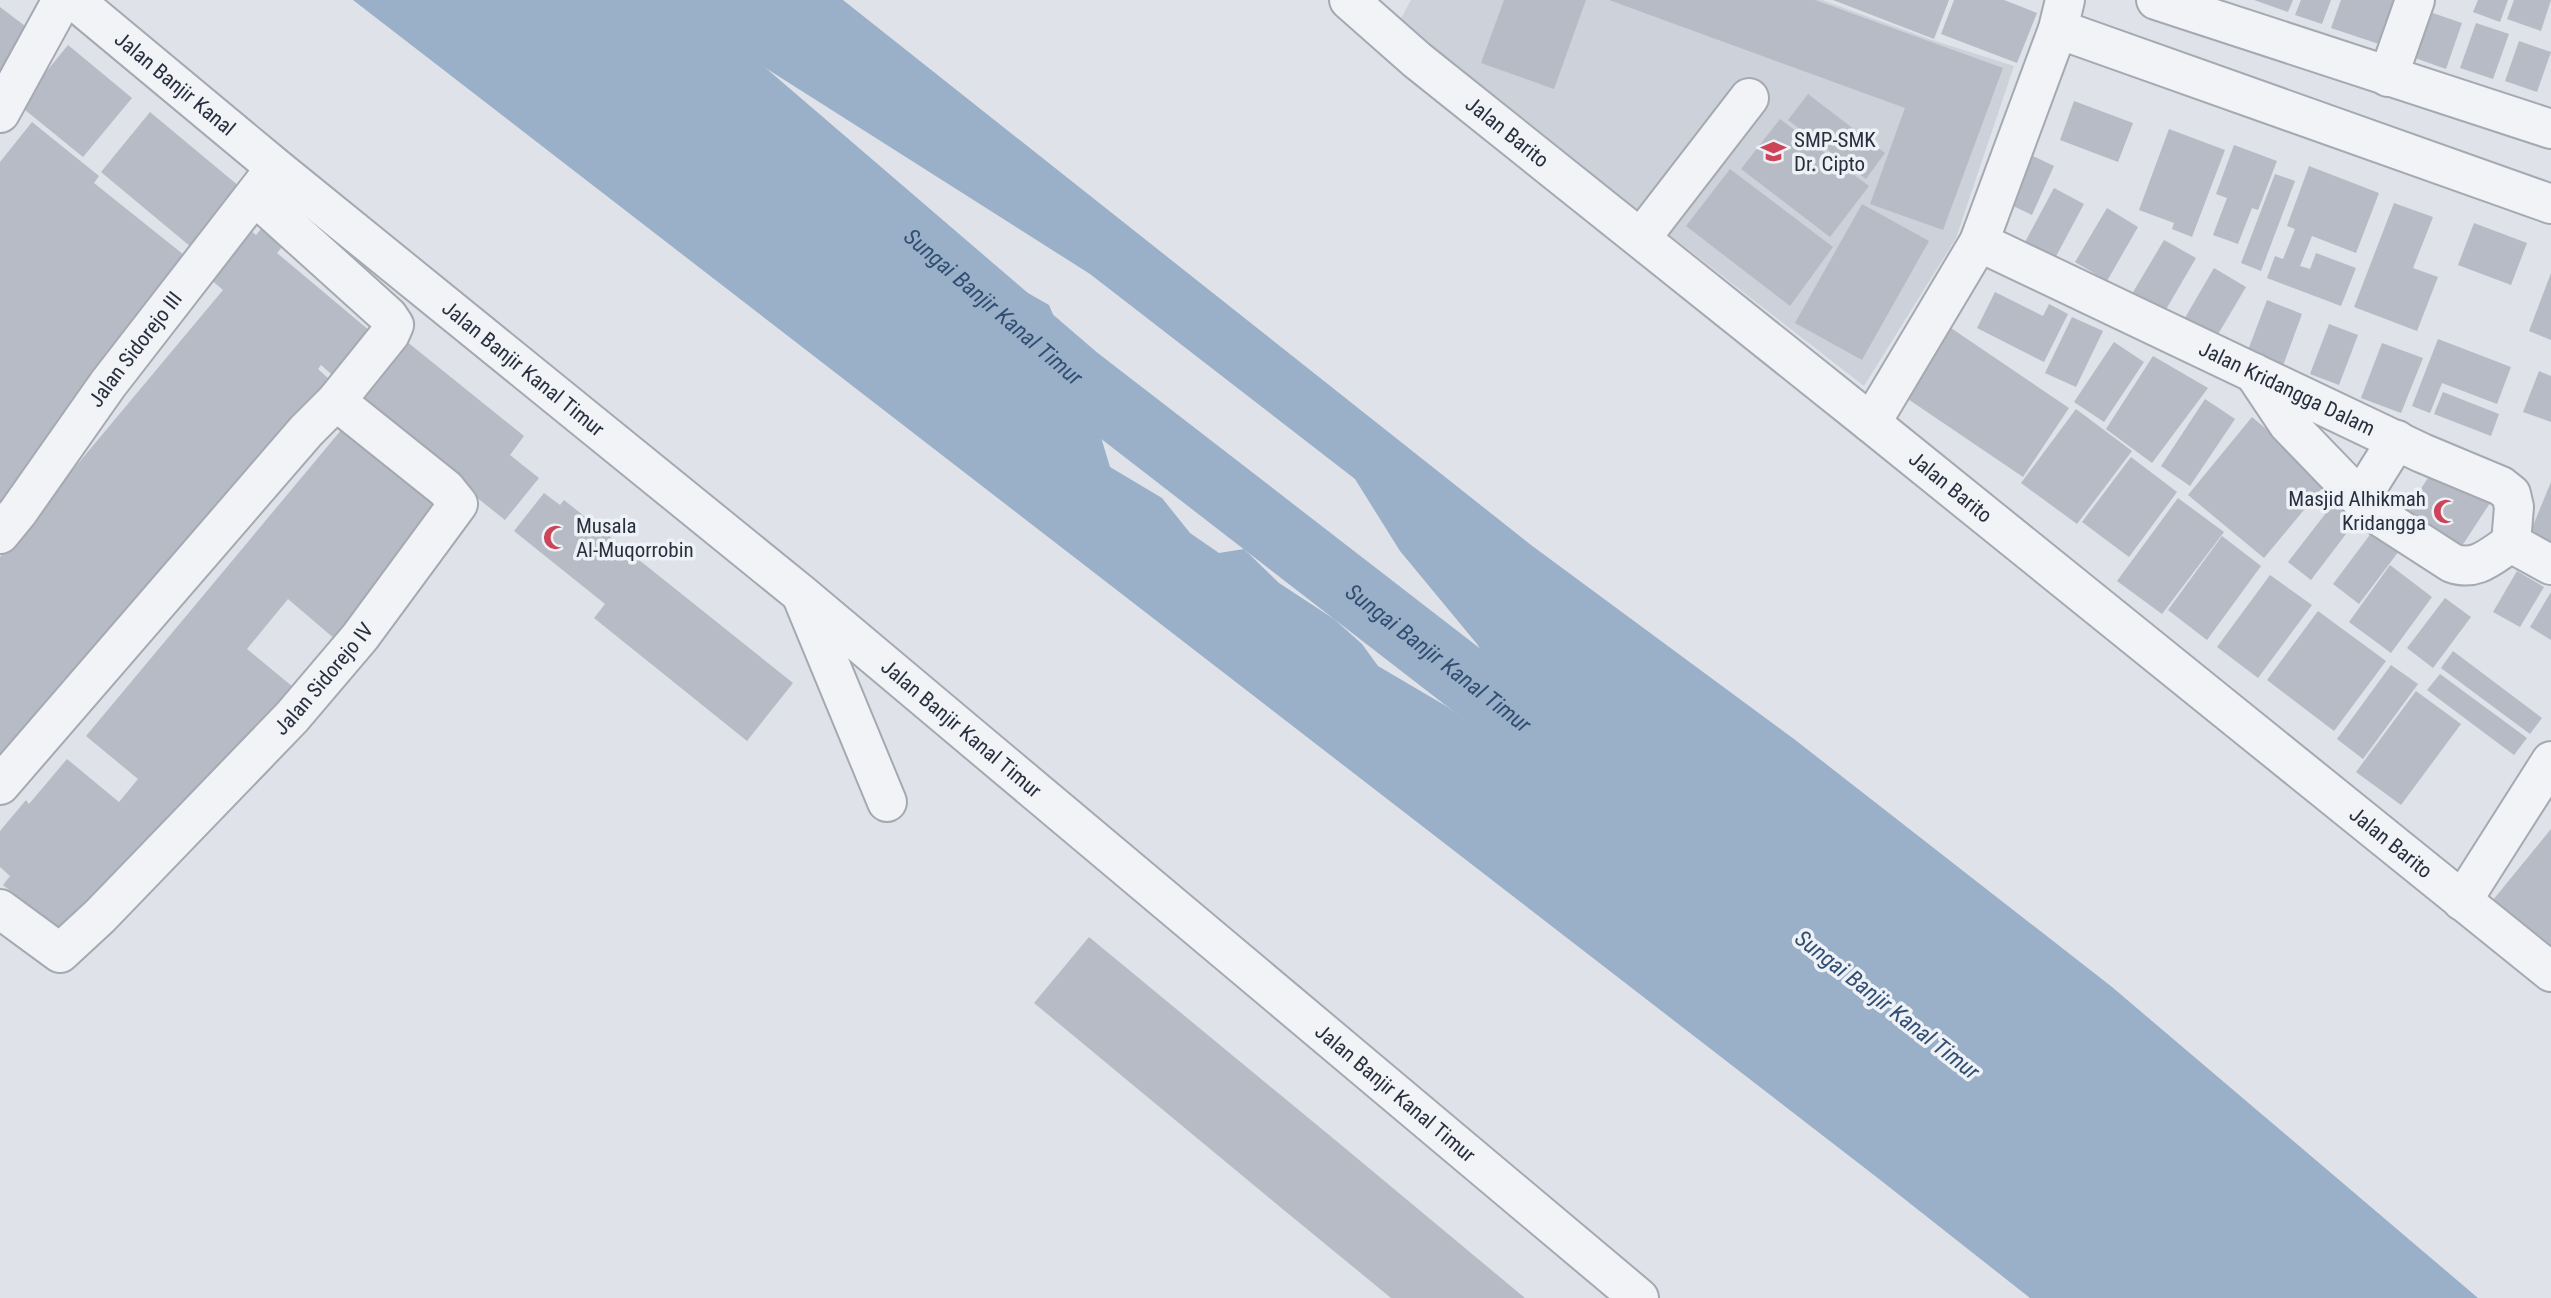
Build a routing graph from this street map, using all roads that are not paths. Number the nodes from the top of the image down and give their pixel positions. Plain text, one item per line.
1 (62, 0) edge
2 (74, 0) edge
3 (1349, 0) edge
4 (2156, 0) edge
5 (2415, 0) edge
6 (2061, 15) edge
7 (2388, 77) junction
8 (1749, 98) dead end
9 (0, 113) edge
10 (2551, 129) edge
11 (265, 182) junction
12 (2551, 204) edge
13 (1641, 238) junction
14 (1979, 242) junction
15 (2252, 372) junction
16 (336, 401) junction
17 (1871, 423) junction
18 (2397, 440) junction
19 (2360, 499) junction
20 (0, 534) edge
21 (2511, 543) junction
22 (2551, 565) edge
23 (801, 594) junction
24 (2551, 761) edge
25 (0, 785) edge
26 (887, 802) dead end
27 (2462, 901) junction
28 (0, 909) edge
29 (2551, 972) edge
30 (1639, 1298) edge

1 - 9 street
2 - 11 street, Jalan Banjir Kanal
3 - 13 street, Jalan Barito
4 - 7 street
5 - 7 street
6 - 12 street
6 - 14 street
7 - 10 street
8 - 13 street
11 - 16 street
11 - 20 street, Jalan Sidorejo III
11 - 23 street, Jalan Banjir Kanal Timur
13 - 17 street, Jalan Barito
14 - 15 street, Jalan Kridangga Dalam
14 - 17 street
15 - 18 street, Jalan Kridangga Dalam
15 - 19 street
16 - 25 street
16 - 28 street, Jalan Sidorejo IV
17 - 27 street, Jalan Barito
18 - 19 street
18 - 21 street, Jalan Kridangga Dalam
19 - 21 street
21 - 22 street
23 - 26 street
23 - 30 street, Jalan Banjir Kanal Timur
24 - 27 street
27 - 29 street, Jalan Barito

